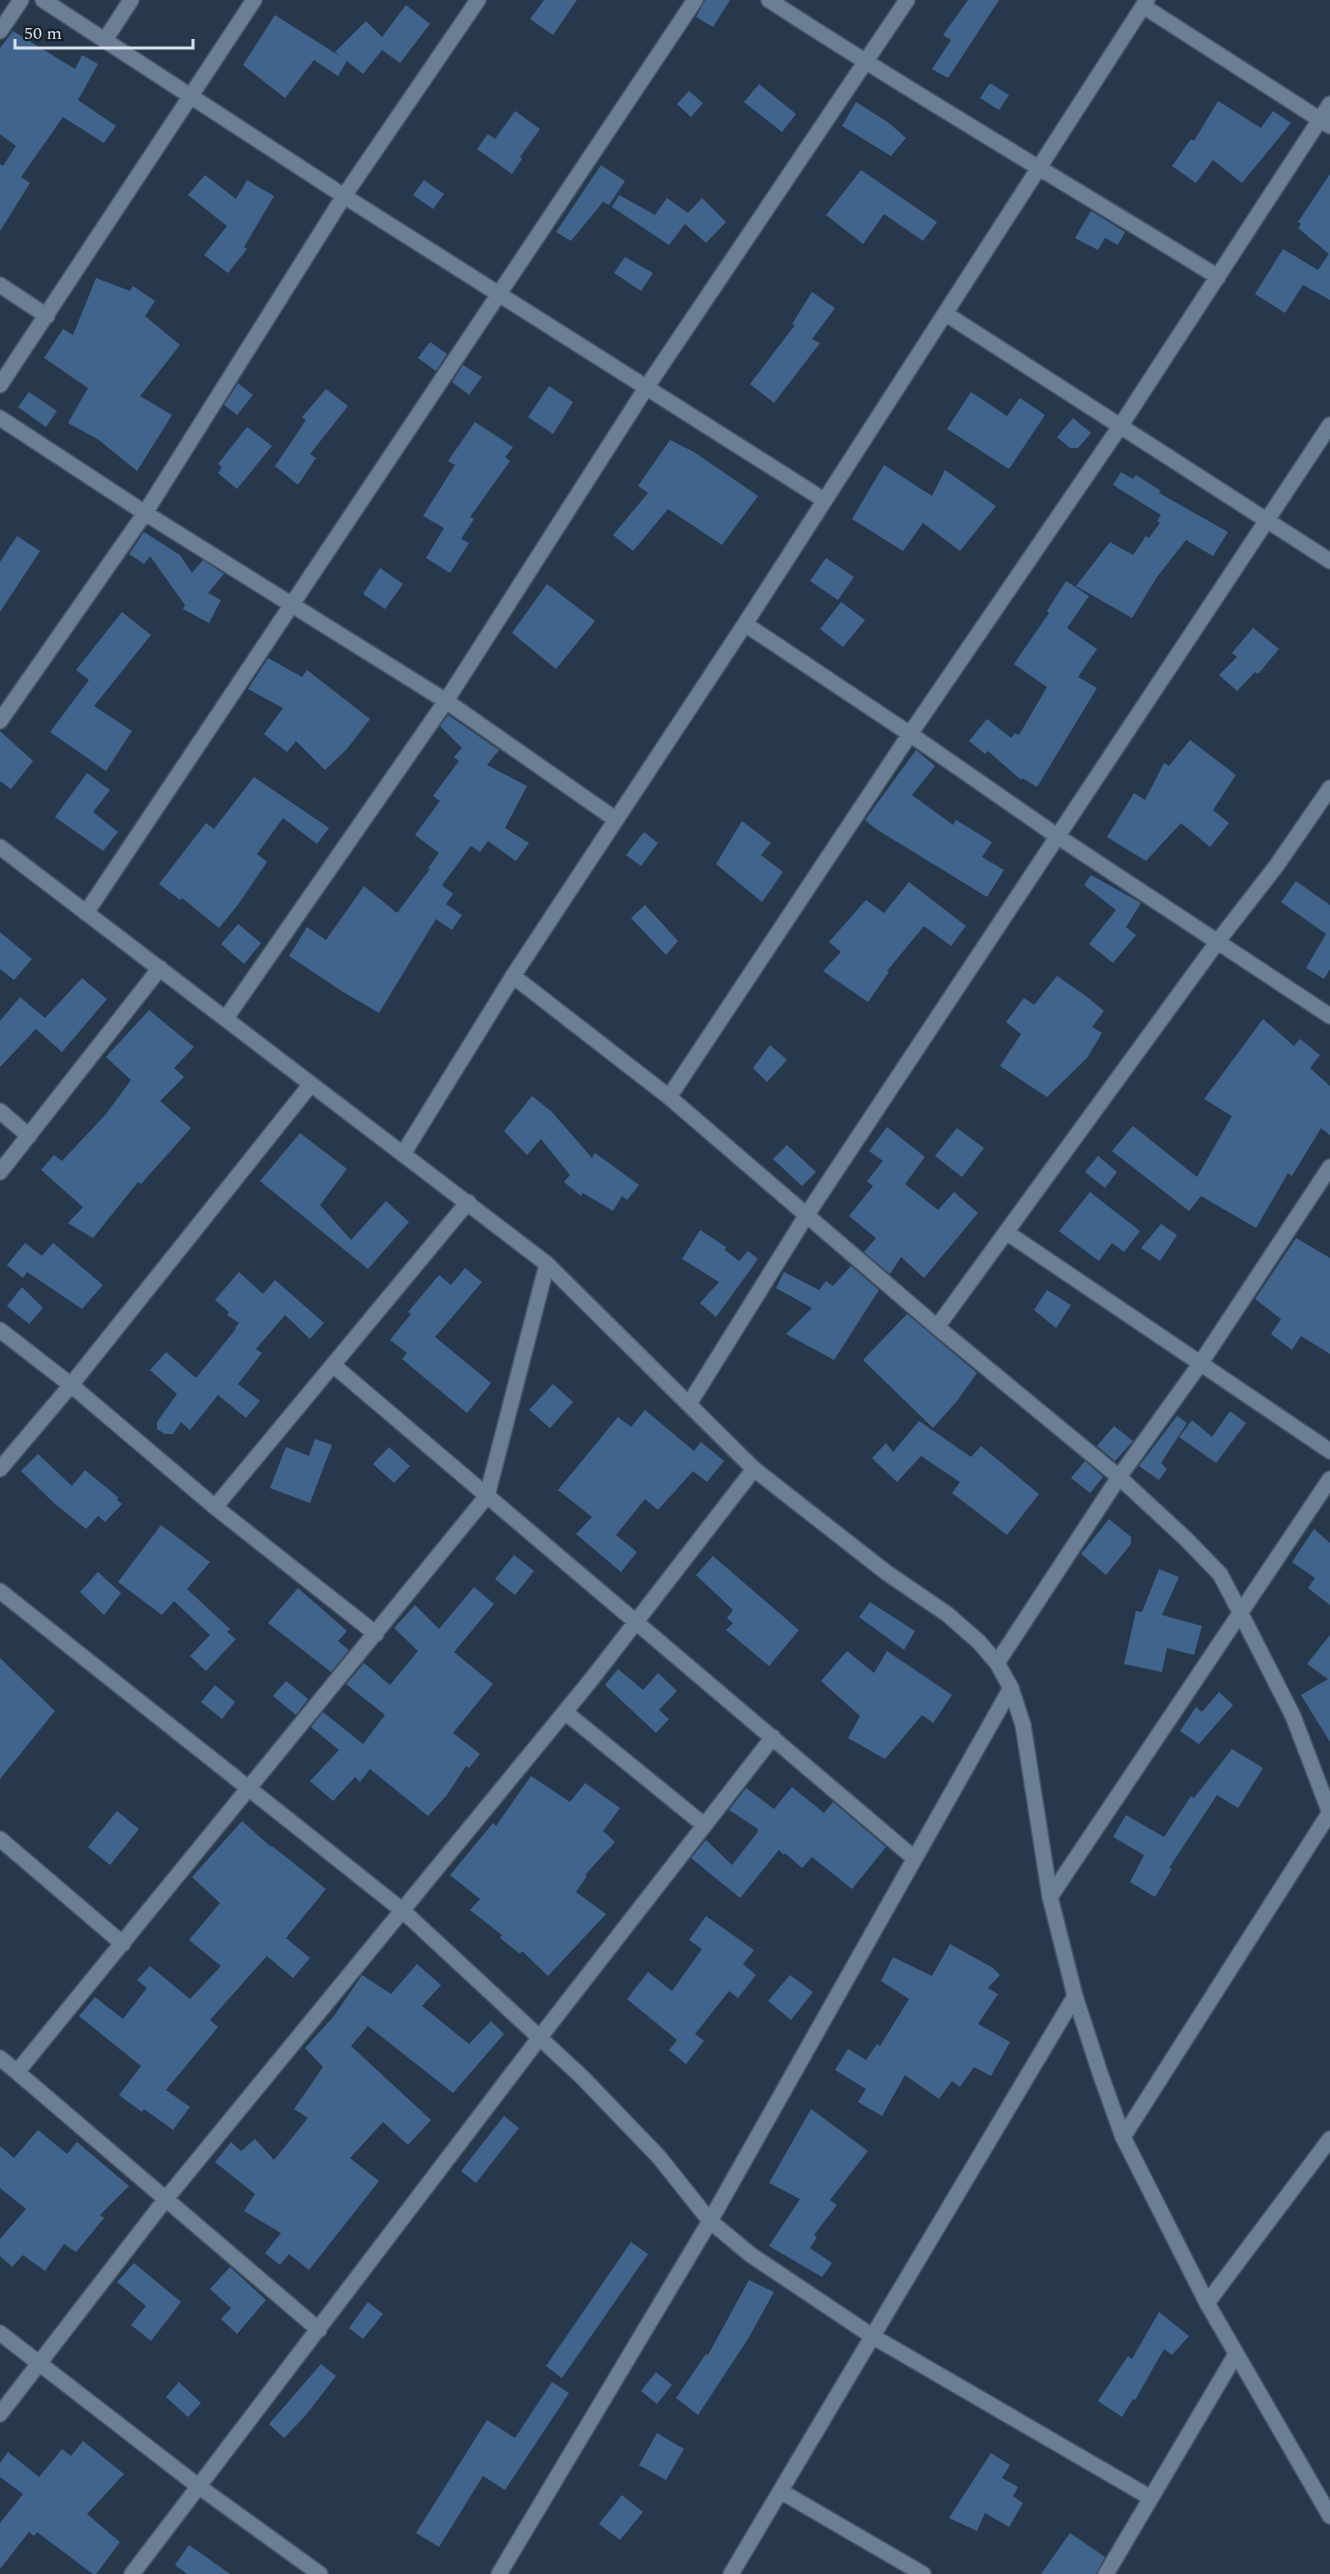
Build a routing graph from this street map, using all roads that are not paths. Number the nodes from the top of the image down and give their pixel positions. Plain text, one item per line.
1 (21, 0) edge
2 (43, 0) edge
3 (131, 0) edge
4 (254, 0) edge
5 (478, 0) edge
6 (695, 0) edge
7 (769, 0) edge
8 (907, 0) edge
9 (1145, 3) edge
10 (0, 31) edge
11 (105, 40) junction
12 (864, 62) junction
13 (190, 95) junction
14 (1330, 104) edge
15 (1325, 122) edge
16 (1041, 167) junction
17 (344, 196) junction
18 (1218, 277) junction
19 (0, 285) edge
20 (500, 293) junction
21 (946, 314) junction
22 (47, 316) junction
23 (0, 385) edge
24 (646, 388) junction
25 (0, 418) edge
26 (1121, 425) junction
27 (1330, 425) edge
28 (824, 500) junction
29 (145, 513) junction
30 (1267, 520) junction
31 (1330, 561) edge
32 (291, 605) junction
33 (745, 624) junction
34 (446, 701) junction
35 (0, 721) edge
36 (910, 734) junction
37 (1330, 788) edge
38 (615, 819) junction
39 (1057, 837) junction
40 (0, 847) edge
41 (87, 913) junction
42 (1218, 941) junction
43 (160, 968) junction
44 (513, 976) junction
45 (1330, 1016) edge
46 (226, 1018) junction
47 (311, 1084) junction
48 (669, 1097) junction
49 (0, 1111) edge
50 (28, 1136) junction
51 (403, 1154) junction
52 (1330, 1167) edge
53 (0, 1172) edge
54 (468, 1202) junction
55 (806, 1216) junction
56 (1006, 1232) junction
57 (547, 1264) junction
58 (937, 1327) junction
59 (0, 1330) edge
60 (1200, 1364) junction
61 (333, 1365) junction
62 (71, 1385) junction
63 (689, 1404) junction
64 (1330, 1451) edge
65 (0, 1469) edge
66 (754, 1469) junction
67 (1119, 1477) junction
68 (1330, 1479) edge
69 (487, 1496) junction
70 (215, 1507) junction
71 (0, 1591) edge
72 (1240, 1612) junction
73 (637, 1622) junction
74 (376, 1634) junction
75 (997, 1663) junction
76 (1011, 1689) junction
77 (565, 1712) junction
78 (772, 1737) junction
79 (250, 1789) junction
80 (1330, 1812) edge
81 (704, 1825) junction
82 (0, 1839) edge
83 (914, 1858) junction
84 (1050, 1897) junction
85 (402, 1910) junction
86 (123, 1944) junction
87 (1076, 1996) junction
88 (540, 2037) junction
89 (0, 2058) edge
90 (17, 2072) junction
91 (1124, 2137) junction
92 (1330, 2139) edge
93 (165, 2200) junction
94 (710, 2221) junction
95 (1207, 2303) junction
96 (319, 2330) junction
97 (0, 2333) edge
98 (872, 2336) junction
99 (1236, 2354) junction
100 (40, 2363) junction
101 (0, 2414) edge
102 (198, 2486) junction
103 (782, 2492) junction
104 (1151, 2498) junction
105 (1330, 2516) edge
106 (904, 2570) edge
107 (132, 2574) edge
108 (320, 2574) edge
109 (499, 2574) edge
110 (731, 2574) edge
111 (923, 2574) edge
112 (1106, 2574) edge

1 - 10 street
2 - 11 street
3 - 11 street
4 - 13 street
5 - 17 street
6 - 20 street
7 - 12 street
8 - 12 street
9 - 15 street
9 - 16 street
11 - 13 street
12 - 16 street
12 - 24 street
13 - 17 street
13 - 22 street
14 - 15 street
15 - 18 street
16 - 18 street
16 - 21 street
17 - 20 street
17 - 29 street
18 - 26 street
19 - 22 street
20 - 24 street
20 - 32 street
21 - 26 street
21 - 28 street
22 - 23 street
24 - 28 street
24 - 34 street
25 - 29 street
26 - 30 street
26 - 36 street
27 - 30 street
28 - 33 street
29 - 32 street
29 - 35 street
30 - 31 street
30 - 39 street
32 - 34 street
32 - 41 street
33 - 36 street
33 - 38 street
34 - 38 street
34 - 46 street
36 - 39 street
36 - 48 street
37 - 42 street
38 - 44 street
39 - 42 street
39 - 55 street
40 - 41 street
41 - 43 street
42 - 45 street
42 - 56 street
43 - 46 street
43 - 50 street
44 - 48 street
44 - 51 street
46 - 47 street
47 - 51 street
47 - 62 street
48 - 55 street
49 - 50 street
50 - 53 street
51 - 54 street
52 - 60 street
54 - 57 street
54 - 61 street
55 - 58 street
55 - 63 street
56 - 58 street
56 - 60 street
57 - 63 street
57 - 69 street
58 - 67 street
59 - 62 street
60 - 64 street
60 - 67 street
61 - 69 street
61 - 70 street
62 - 65 street
62 - 70 street
63 - 66 street
66 - 73 street
66 - 75 street
67 - 72 street
67 - 75 street
68 - 72 street
69 - 73 street
69 - 74 street
70 - 74 street
71 - 79 street
72 - 80 street
72 - 84 street
73 - 77 street
73 - 78 street
74 - 79 street
75 - 76 street
76 - 83 street
76 - 84 street
77 - 81 street
77 - 85 street
78 - 81 street
78 - 83 street
79 - 85 street
79 - 86 street
80 - 91 street
81 - 88 street
82 - 86 street
83 - 94 street
84 - 87 street
85 - 88 street
85 - 93 street
86 - 90 street
87 - 91 street
87 - 98 street
88 - 94 street
88 - 96 street
89 - 90 street
90 - 93 street
91 - 95 street
92 - 95 street
93 - 96 street
93 - 100 street
94 - 98 street
94 - 109 street
95 - 99 street
96 - 102 street
97 - 100 street
98 - 103 street
98 - 104 street
99 - 104 street
99 - 105 street
100 - 101 street
100 - 102 street
102 - 107 street
102 - 108 street
103 - 106 street
103 - 110 street
104 - 112 street
106 - 111 street

